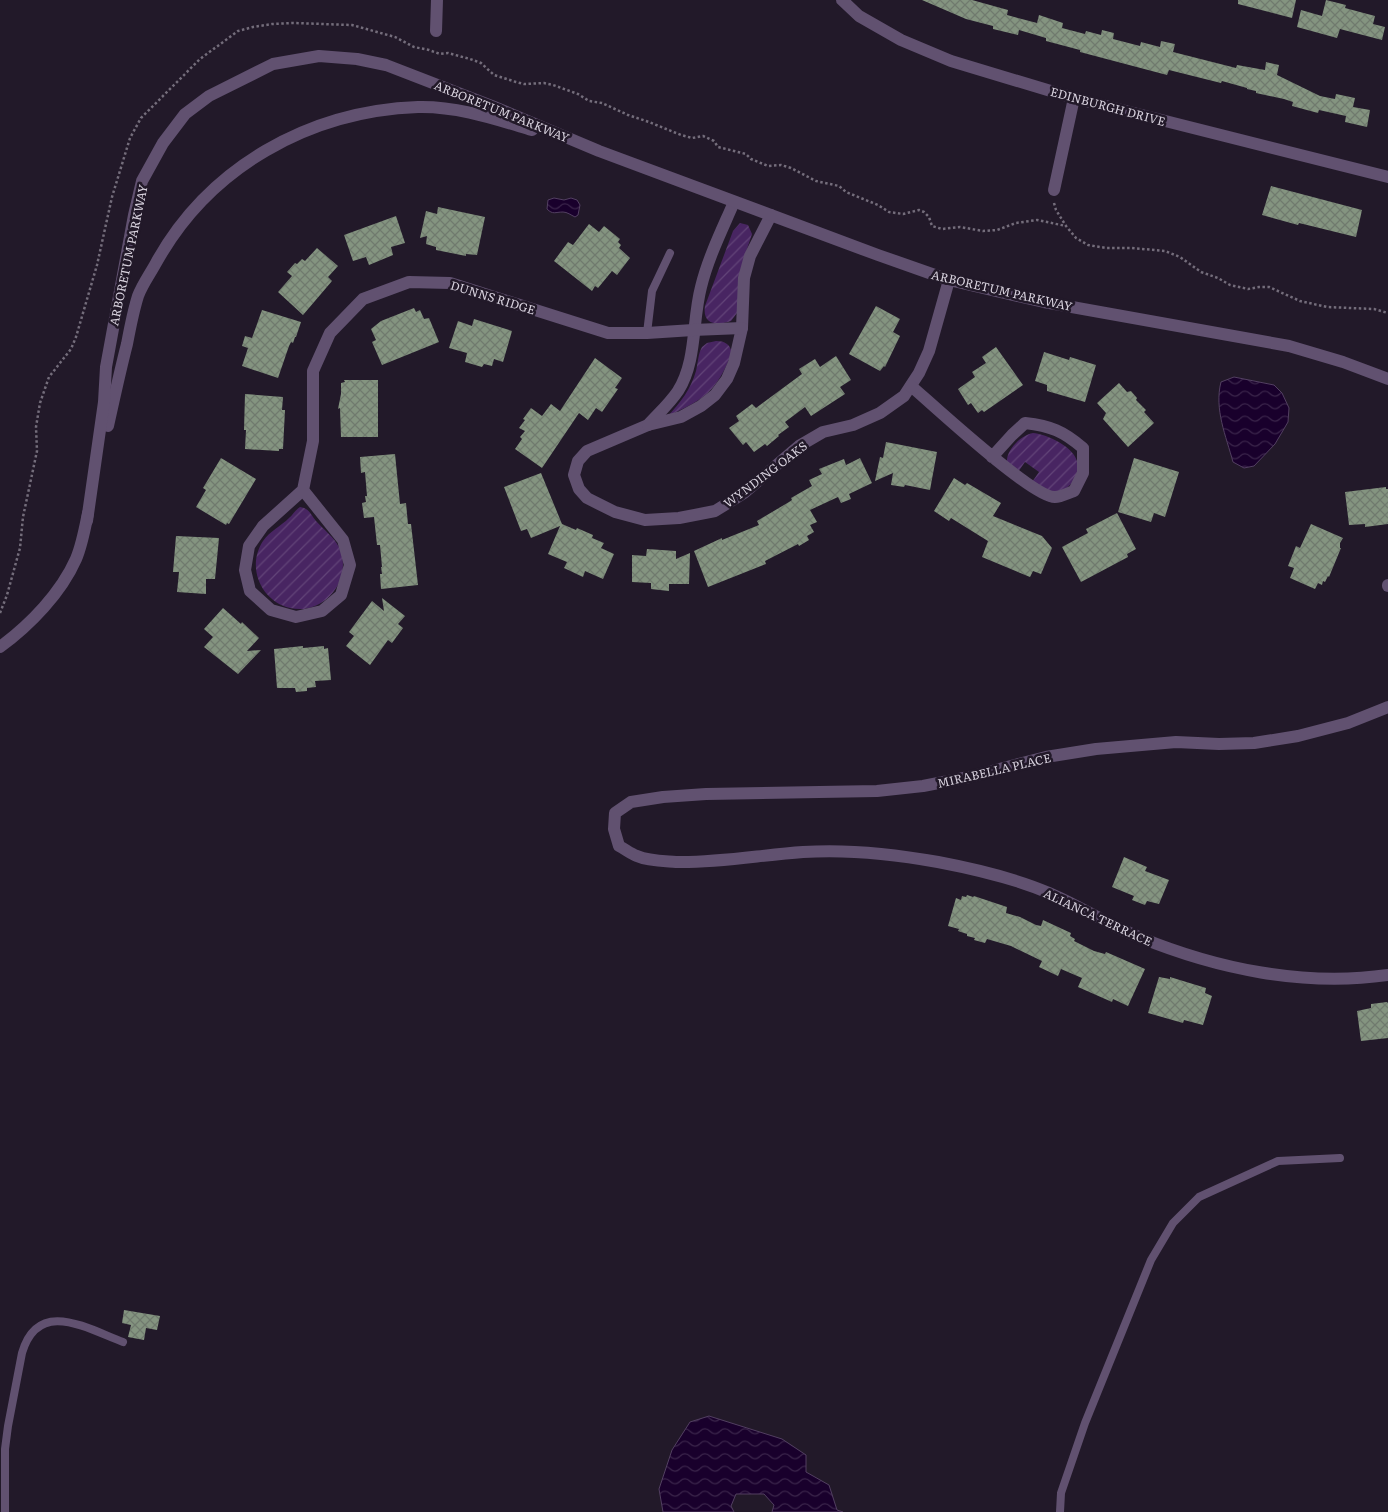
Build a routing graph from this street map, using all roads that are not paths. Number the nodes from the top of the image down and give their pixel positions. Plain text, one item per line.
1 (437, 0) edge
2 (842, 0) edge
3 (436, 31) dead end
4 (1074, 98) junction
5 (599, 151) junction
6 (1388, 177) edge
7 (1054, 190) road end
8 (734, 202) junction
9 (771, 216) junction
10 (670, 253) dead end
11 (949, 280) junction
12 (742, 328) junction
13 (693, 330) junction
14 (647, 333) junction
15 (1388, 378) edge
16 (911, 386) junction
17 (648, 426) junction
18 (992, 457) junction
19 (303, 490) junction
20 (86, 522) junction
21 (0, 647) edge
22 (1388, 707) edge
23 (614, 829) joint
24 (1388, 975) edge
25 (1340, 1158) dead end
26 (124, 1342) dead end
27 (5, 1512) edge
28 (1060, 1512) edge

1 - 3 street
2 - 4 street, EDINBURGH DRIVE
4 - 6 street, EDINBURGH DRIVE
4 - 7 street
5 - 8 street, ARBORETUM PARKWAY
5 - 20 street, ARBORETUM PARKWAY
5 - 20 street, ARBORETUM PARKWAY
8 - 9 street, ARBORETUM PARKWAY
8 - 13 street, WYNDING OAKS
9 - 11 street, ARBORETUM PARKWAY
9 - 12 street, WYNDING OAKS
10 - 14 lane
11 - 15 street, ARBORETUM PARKWAY
11 - 16 street, WYNDING OAKS
12 - 13 street, DUNNS RIDGE
12 - 17 street, WYNDING OAKS
13 - 14 street, DUNNS RIDGE
13 - 17 street, WYNDING OAKS
14 - 19 street, DUNNS RIDGE
16 - 17 street, WYNDING OAKS
16 - 18 street
18 - 18 street
19 - 19 street
20 - 21 street, ARBORETUM PARKWAY
22 - 23 street, MIRABELLA PLACE
23 - 24 street, ALIANCA TERRACE
25 - 28 lane
26 - 27 lane

